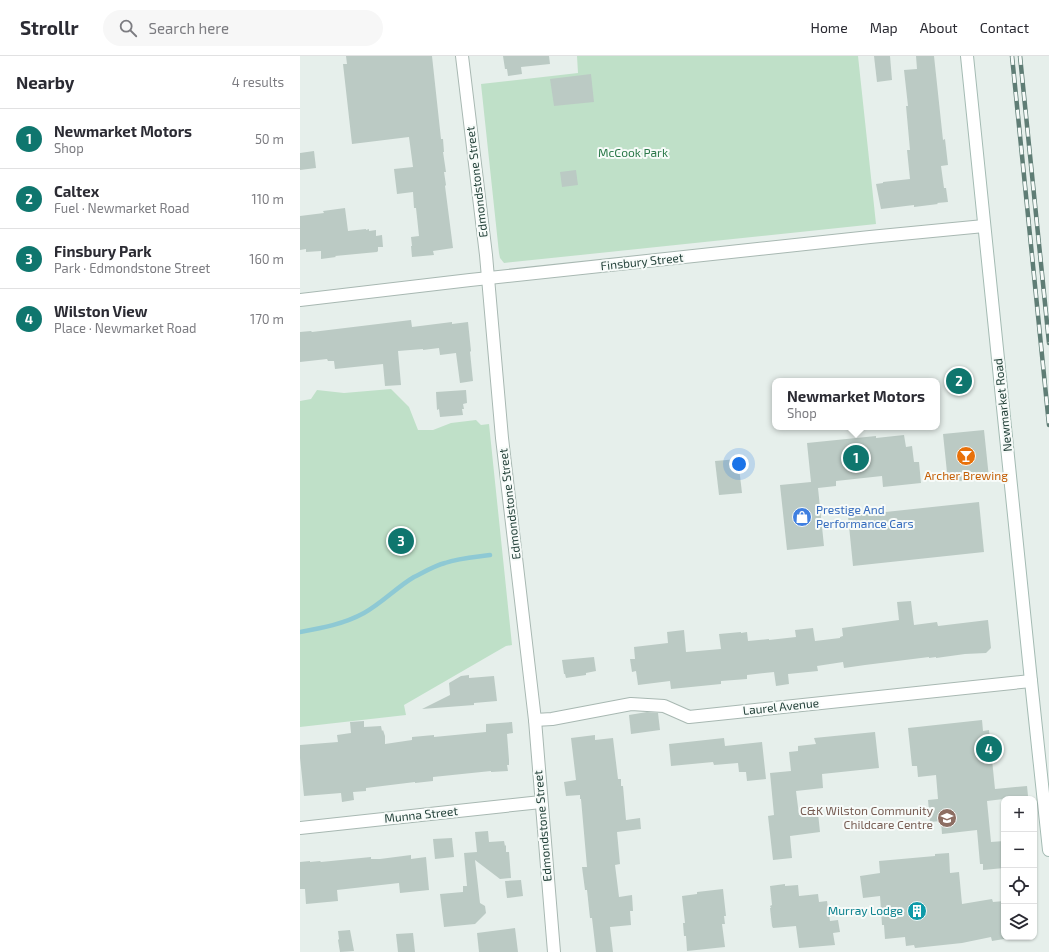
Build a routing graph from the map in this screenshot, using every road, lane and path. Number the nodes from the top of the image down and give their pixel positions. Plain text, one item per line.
1 (462, 56) edge
2 (967, 56) edge
3 (984, 226) junction
4 (488, 278) junction
5 (300, 300) edge
6 (1031, 681) junction
7 (535, 720) junction
8 (1046, 785) edge
9 (541, 802) junction
10 (300, 828) edge
11 (1049, 850) edge
12 (554, 952) edge

1 - 4 street, Edmondstone Street
2 - 3 street, Newmarket Road
3 - 4 street, Finsbury Street
3 - 6 street, Newmarket Road
4 - 5 street, Finsbury Street
4 - 7 street, Edmondstone Street
6 - 7 street, Laurel Avenue
6 - 8 street, Newmarket Road
7 - 9 street, Edmondstone Street
8 - 11 street, Newmarket Road
9 - 10 street, Munna Street
9 - 12 street, Edmondstone Street

